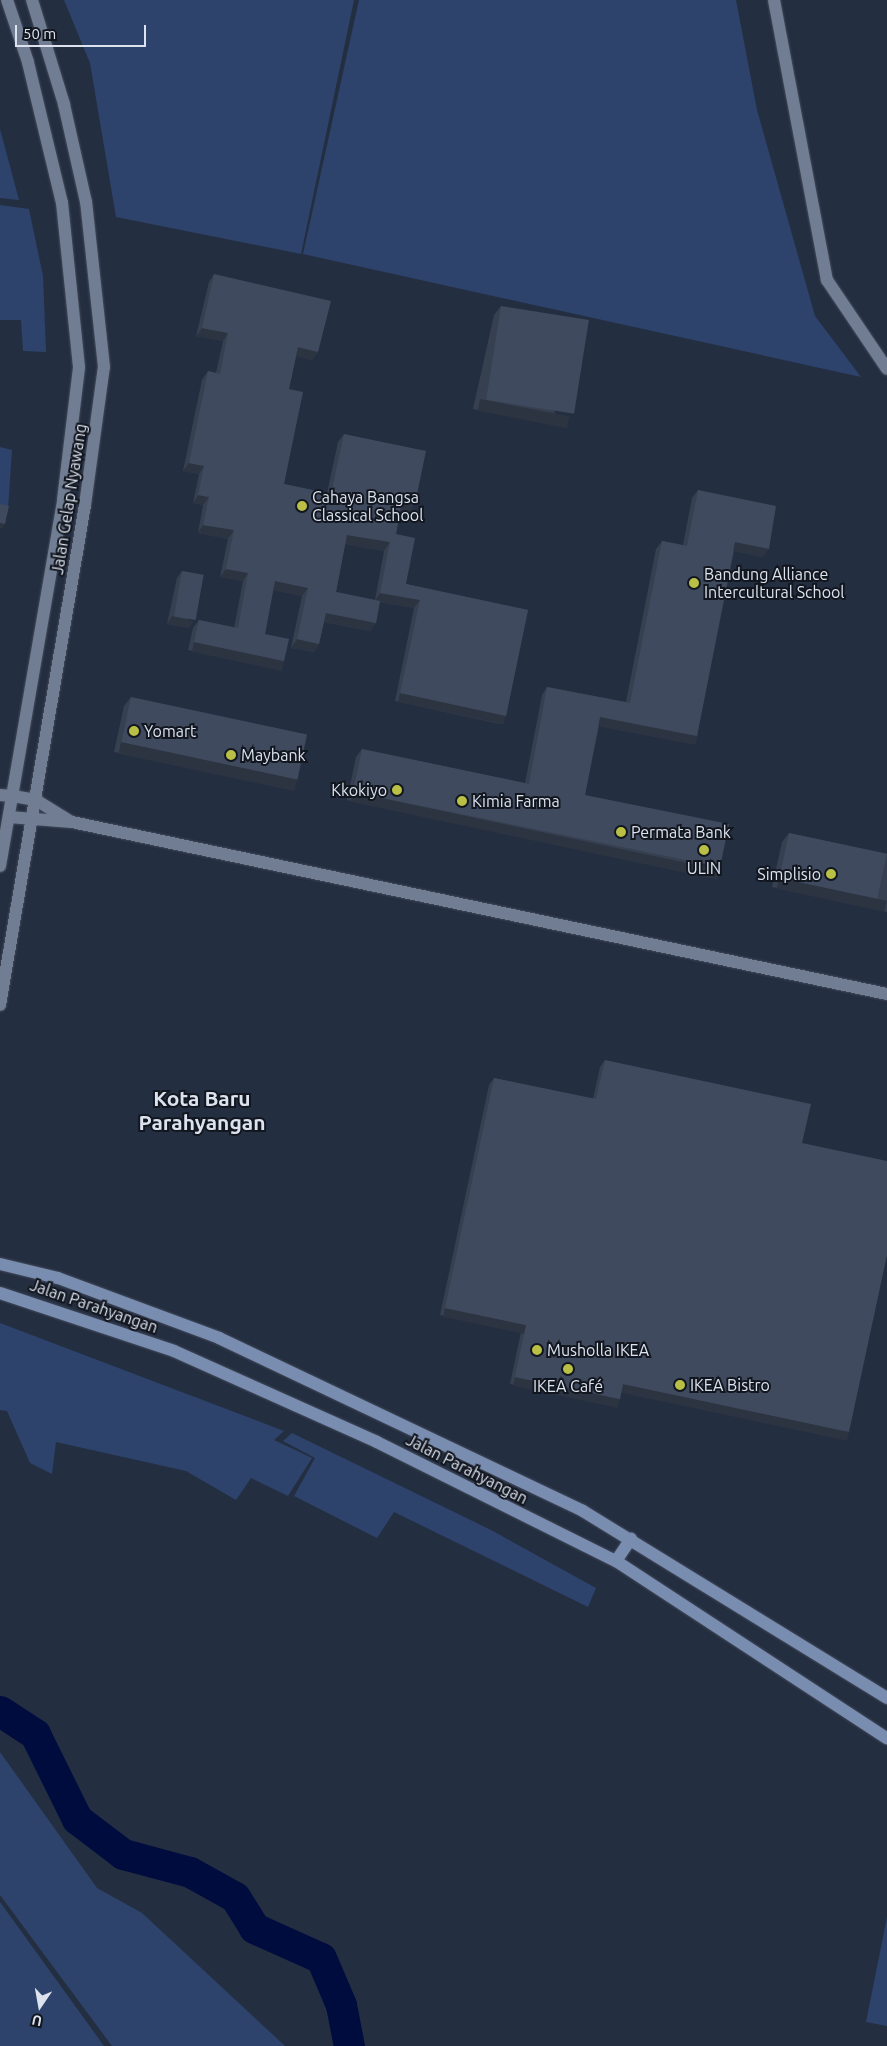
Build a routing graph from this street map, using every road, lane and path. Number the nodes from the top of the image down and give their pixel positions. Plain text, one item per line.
1 (7, 0) edge
2 (32, 0) edge
3 (774, 0) edge
4 (887, 369) edge
5 (0, 794) edge
6 (13, 796) junction
7 (36, 800) junction
8 (5, 816) edge
9 (32, 821) junction
10 (72, 822) junction
11 (0, 866) edge
12 (887, 994) edge
13 (0, 1005) edge
14 (0, 1264) edge
15 (0, 1292) edge
16 (631, 1539) junction
17 (616, 1561) junction
18 (887, 1698) edge
19 (887, 1738) edge

1 - 6 street, Jalan Gelap Nyawang
2 - 7 street, Jalan Gelap Nyawang
3 - 4 street
5 - 6 street
6 - 7 street
6 - 8 street, Jalan Gelap Nyawang
7 - 9 street, Jalan Gelap Nyawang
7 - 10 street
8 - 9 street
8 - 11 street, Jalan Gelap Nyawang
9 - 10 street
9 - 13 street, Jalan Gelap Nyawang
10 - 12 street
14 - 16 main road, Jalan Parahyangan
15 - 17 main road, Jalan Parahyangan
16 - 17 main road
16 - 18 main road, Jalan Parahyangan
17 - 19 main road, Jalan Parahyangan

